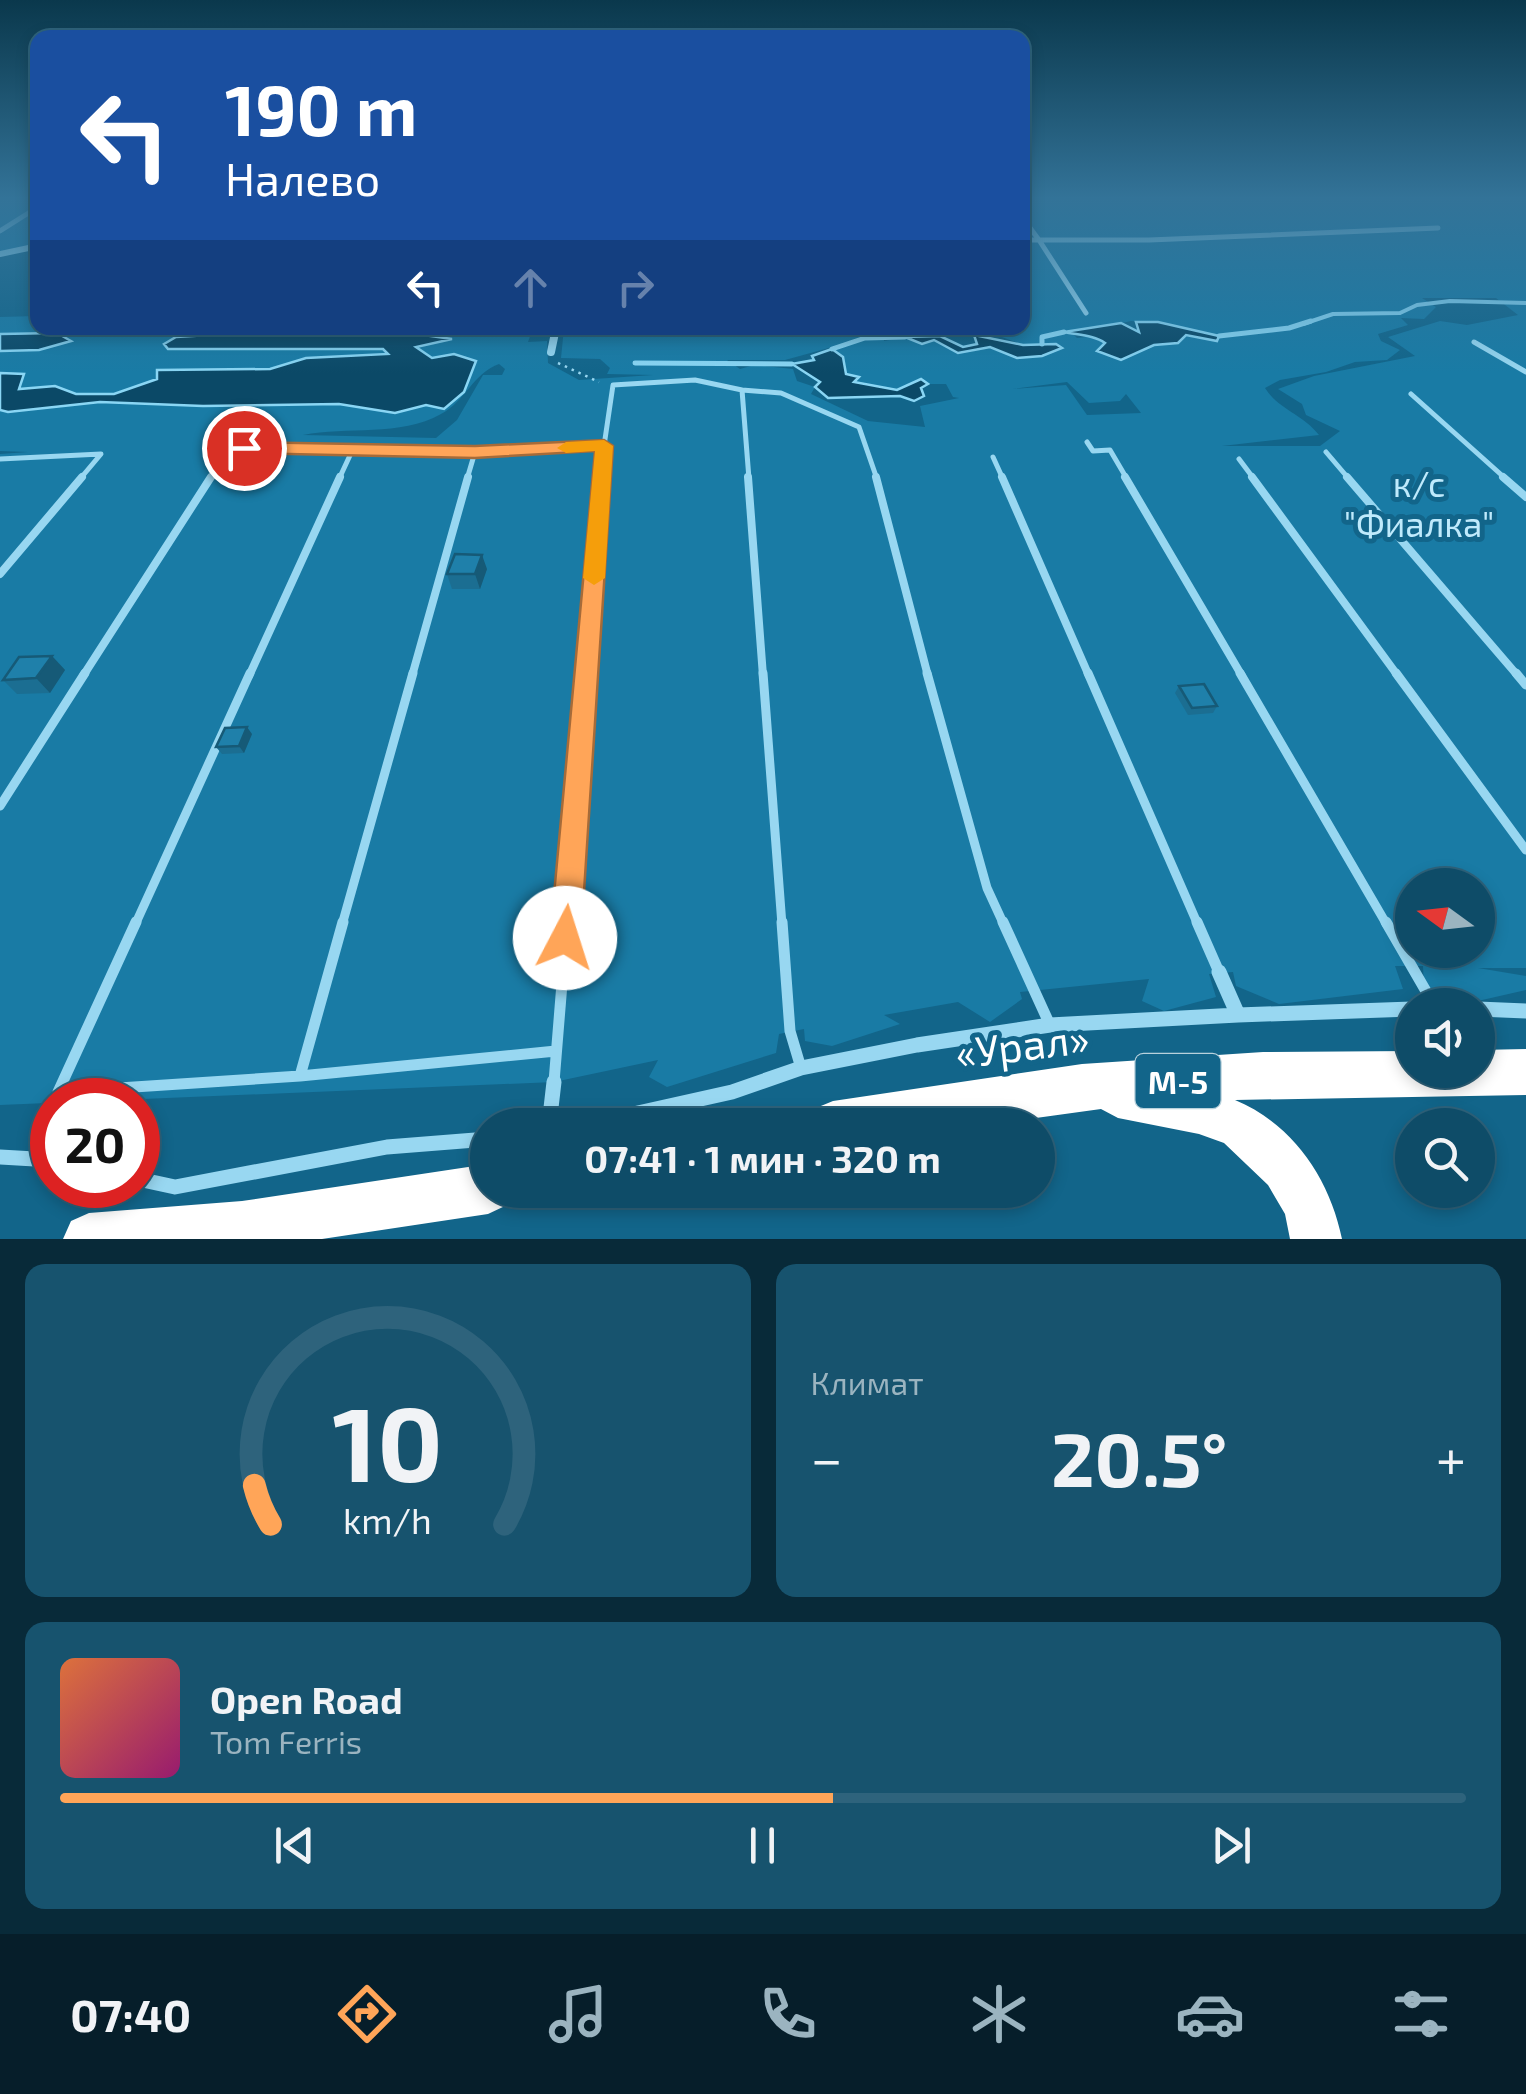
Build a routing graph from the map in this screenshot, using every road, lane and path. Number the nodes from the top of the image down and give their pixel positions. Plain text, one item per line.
1 (1050, 257) edge
2 (1086, 313) dead end
3 (555, 335) edge
4 (1474, 342) dead end
5 (551, 352) joint
6 (1526, 372) edge
7 (614, 384) junction
8 (742, 390) junction
9 (1411, 394) dead end
10 (1087, 442) dead end
11 (604, 446) junction
12 (352, 451) junction
13 (475, 452) junction
14 (1326, 452) dead end
15 (993, 457) dead end
16 (0, 459) edge
17 (1238, 459) dead end
18 (1526, 497) edge
19 (0, 574) edge
20 (1526, 685) edge
21 (0, 806) edge
22 (1526, 850) edge
23 (1219, 972) joint
24 (1424, 988) edge
25 (1395, 1009) edge
26 (1495, 1011) edge
27 (1526, 1012) edge
28 (1238, 1015) junction
29 (1050, 1025) junction
30 (556, 1051) junction
31 (801, 1068) junction
32 (1526, 1072) edge
33 (300, 1076) junction
34 (554, 1082) joint
35 (1082, 1087) junction
36 (551, 1108) edge
37 (660, 1108) edge
38 (944, 1108) edge
39 (470, 1140) edge
40 (0, 1157) edge
41 (30, 1159) edge
42 (160, 1184) edge
43 (470, 1192) edge
44 (88, 1239) edge
45 (1316, 1239) edge

1 - 2 lane
3 - 5 street
4 - 6 lane
5 - 7 path
7 - 8 lane
7 - 11 lane
8 - 29 lane
8 - 31 lane
9 - 18 lane
10 - 24 lane
11 - 13 lane
11 - 30 lane
12 - 13 lane
12 - 21 lane
12 - 33 lane
13 - 33 lane
14 - 20 lane
15 - 23 lane
16 - 19 lane
17 - 22 lane
23 - 28 street
25 - 28 street
26 - 27 street
28 - 29 street
29 - 31 street
30 - 33 lane
30 - 34 lane
31 - 37 street
32 - 35 highway, «Урал» / М-5
34 - 36 street
35 - 38 highway, «Урал» / М-5
35 - 45 highway
39 - 42 street
40 - 41 street
43 - 44 highway

